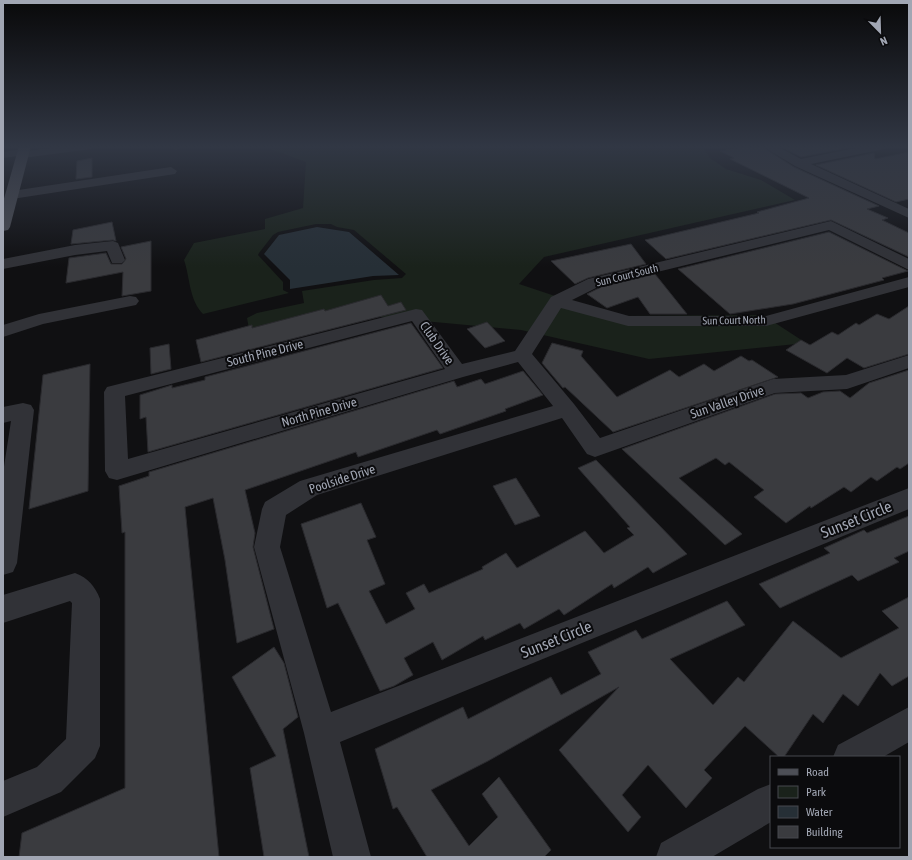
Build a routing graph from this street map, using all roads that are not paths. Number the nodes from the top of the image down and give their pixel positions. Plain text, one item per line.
1 (14, 186) edge
2 (66, 186) edge
3 (848, 186) edge
4 (12, 194) junction
5 (5, 210) edge
6 (909, 214) edge
7 (3, 227) edge
8 (117, 260) dead end
9 (3, 264) edge
10 (909, 265) edge
11 (909, 282) edge
12 (130, 301) dead end
13 (557, 301) junction
14 (416, 314) joint
15 (3, 331) edge
16 (522, 355) junction
17 (909, 361) edge
18 (457, 372) junction
19 (566, 409) junction
20 (3, 415) edge
21 (117, 471) joint
22 (909, 498) edge
23 (4, 537) edge
24 (3, 563) edge
25 (3, 609) edge
26 (909, 724) edge
27 (321, 732) junction
28 (852, 756) edge
29 (3, 799) edge
30 (770, 803) edge
31 (352, 857) edge
32 (675, 857) edge

1 - 4 main road
2 - 4 street
3 - 6 street
4 - 5 main road
5 - 7 main road
8 - 9 street
10 - 13 street, Sun Court South
11 - 13 street, Sun Court North
12 - 15 street
13 - 16 street, Sun Court South
14 - 18 street, Club Drive
14 - 21 street, South Pine Drive
16 - 18 street, North Pine Drive
16 - 19 street
17 - 19 street, Sun Valley Drive
18 - 21 street, North Pine Drive
19 - 27 street, Poolside Drive
20 - 23 street
22 - 27 street, Sunset Circle
23 - 24 street
25 - 29 street
26 - 28 street
27 - 31 street
30 - 32 street

